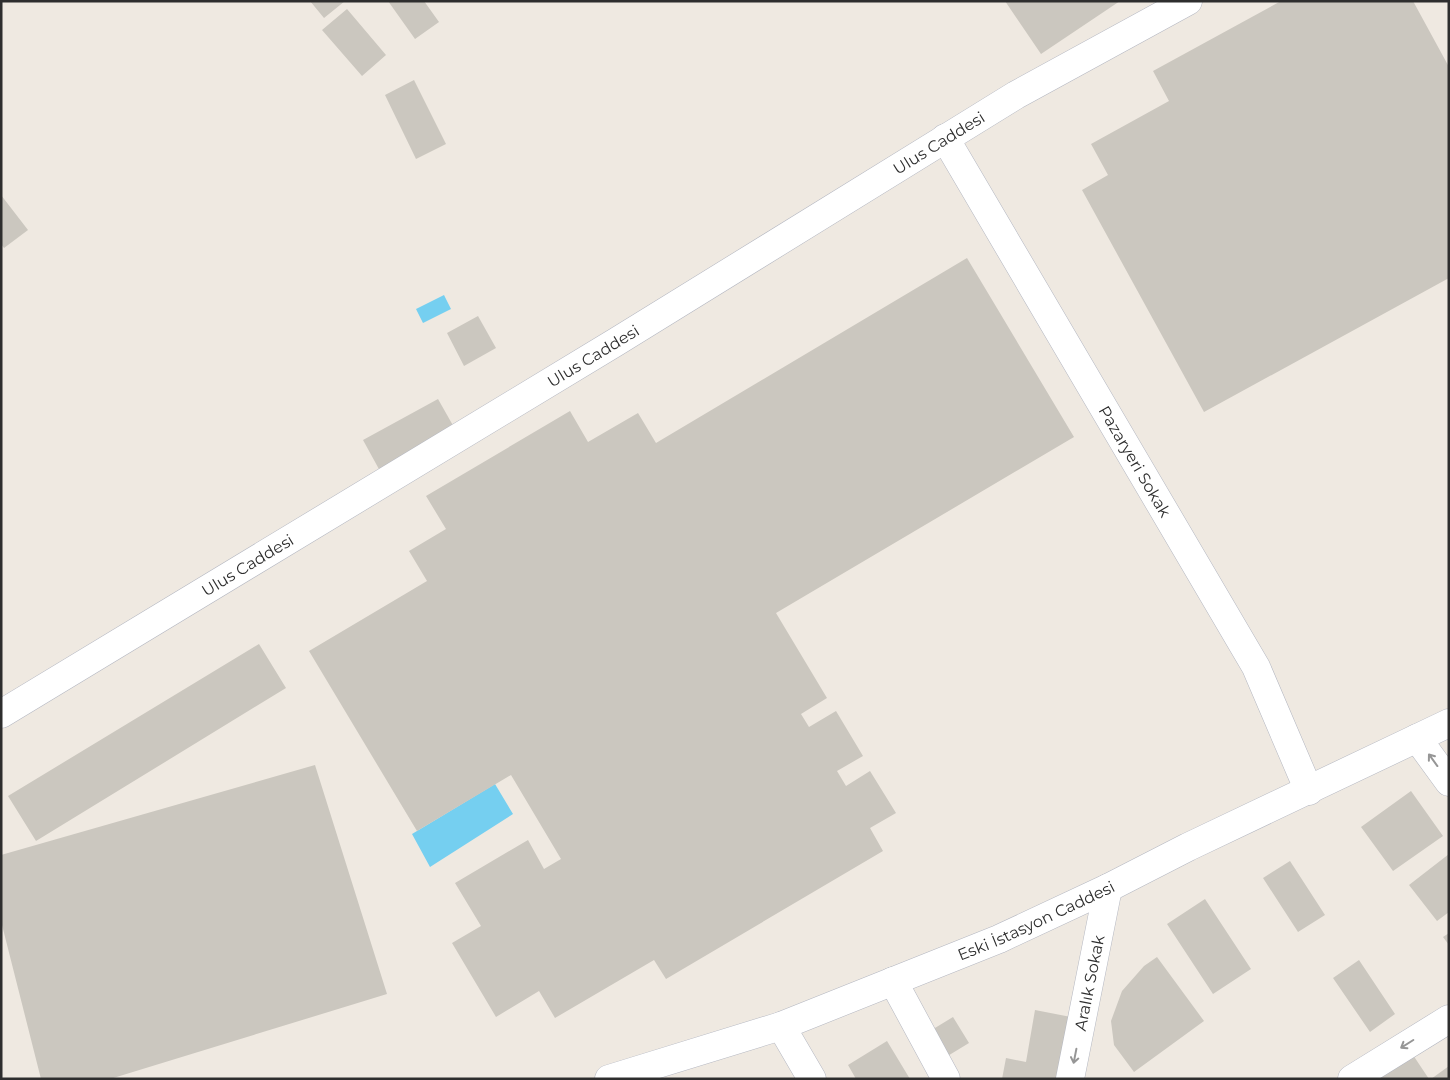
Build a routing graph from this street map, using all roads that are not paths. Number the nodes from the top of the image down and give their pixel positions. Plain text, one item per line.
1 (1188, 1) edge
2 (945, 138) junction
3 (1, 714) edge
4 (1449, 723) edge
5 (1417, 738) junction
6 (1449, 782) edge
7 (1309, 791) junction
8 (1108, 888) junction
9 (893, 981) junction
10 (1449, 1019) edge
11 (781, 1026) junction
12 (609, 1079) edge
13 (812, 1079) edge
14 (946, 1079) edge
15 (1070, 1079) edge
16 (1352, 1079) edge

1 - 2 street, Ulus Caddesi
2 - 3 street, Ulus Caddesi
2 - 7 street, Pazaryeri Sokak
4 - 5 street, Eski İstasyon Caddesi
6 -> 5 street
5 - 7 street, Eski İstasyon Caddesi
7 - 8 street, Eski İstasyon Caddesi
8 - 9 street, Eski İstasyon Caddesi
8 -> 15 street, Aralık Sokak
9 - 11 street, Eski İstasyon Caddesi
9 - 14 street
10 -> 16 street
11 - 12 street, Eski İstasyon Caddesi
11 - 13 street

